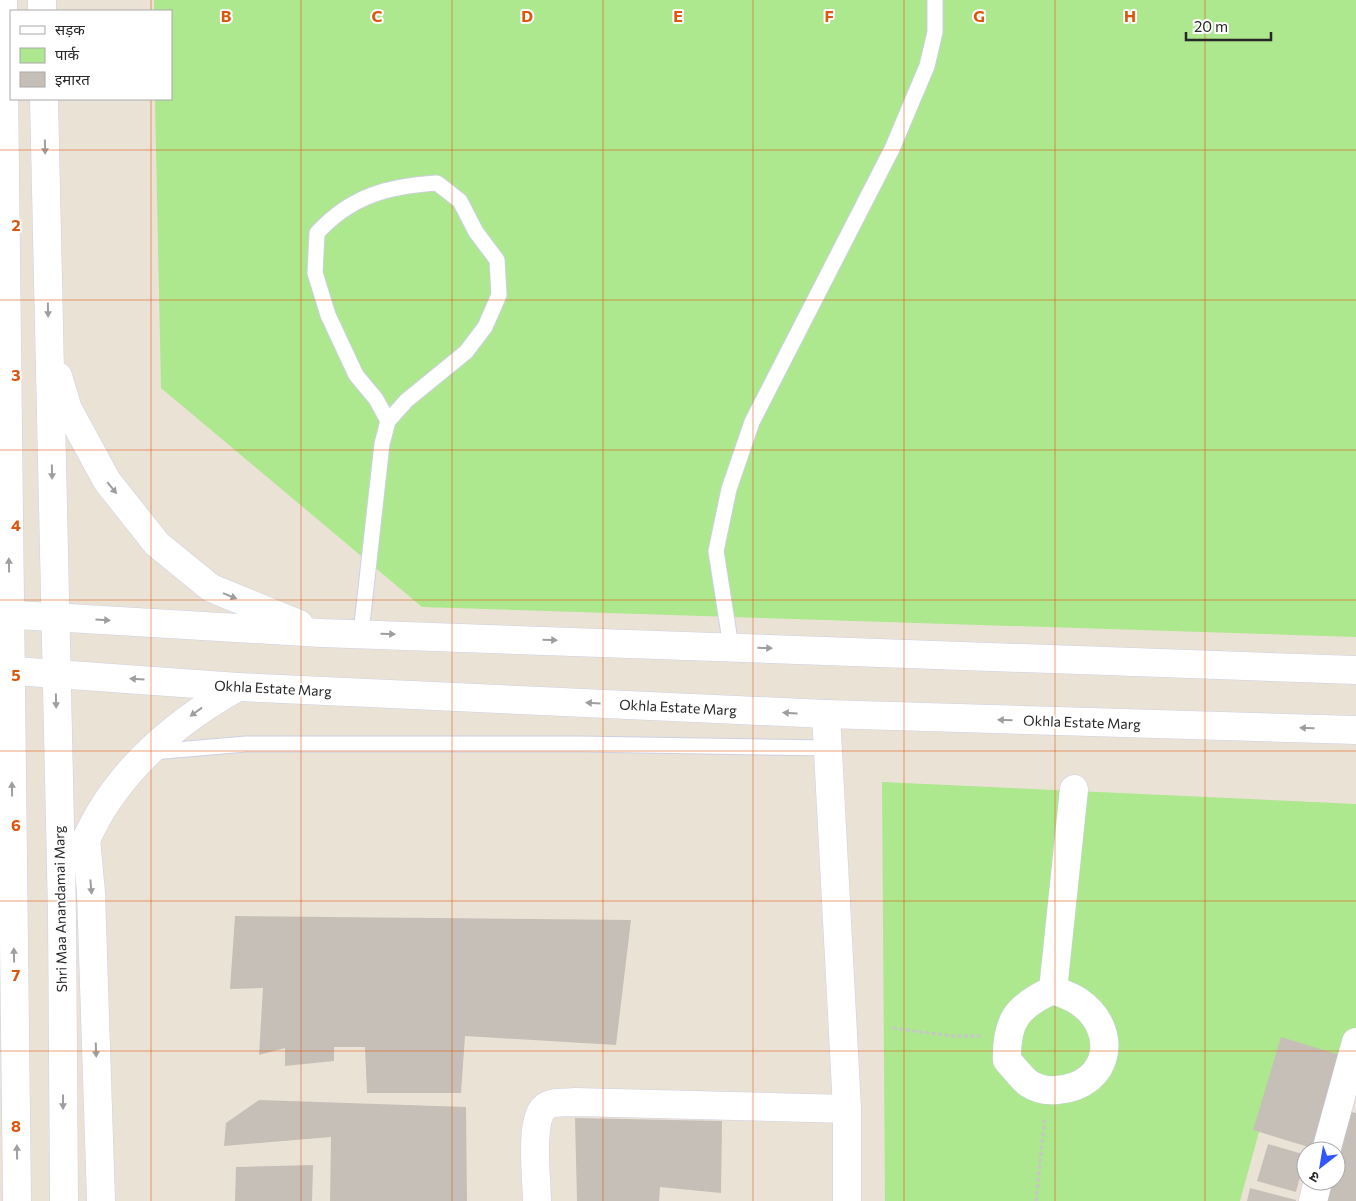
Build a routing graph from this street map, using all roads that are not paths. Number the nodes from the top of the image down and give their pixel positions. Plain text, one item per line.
1 (3, 0) edge
2 (935, 0) edge
3 (44, 100) edge
4 (2, 126) edge
5 (7, 347) junction
6 (49, 348) junction
7 (0, 374) edge
8 (388, 421) junction
9 (5, 614) edge
10 (54, 617) junction
11 (322, 633) junction
12 (361, 633) junction
13 (731, 647) junction
14 (5, 670) edge
15 (1356, 670) edge
16 (56, 673) junction
17 (238, 686) junction
18 (826, 714) junction
19 (1356, 730) edge
20 (827, 748) junction
21 (148, 752) junction
22 (1074, 789) dead end
23 (86, 839) junction
24 (6, 847) edge
25 (62, 914) junction
26 (1053, 990) junction
27 (1356, 1042) edge
28 (847, 1109) junction
29 (1329, 1141) edge
30 (17, 1201) edge
31 (64, 1201) edge
32 (100, 1201) edge
33 (537, 1201) edge
34 (848, 1201) edge

1 - 4 main road
2 - 13 lane
3 -> 6 main road, Shri Maa Anandamai Marg
4 - 5 main road
5 - 7 main road
9 -> 5 main road
6 -> 10 main road, Shri Maa Anandamai Marg
6 -> 11 main road
8 - 8 lane
8 - 12 lane
9 - 10 main road
9 - 14 main road
10 -> 11 main road
10 - 16 main road, Shri Maa Anandamai Marg
11 - 12 main road
12 -> 13 main road
13 -> 15 main road
14 - 16 main road, Okhla Estate Marg
24 -> 14 main road
17 -> 16 main road, Okhla Estate Marg
16 -> 25 main road, Shri Maa Anandamai Marg
18 -> 17 main road, Okhla Estate Marg
17 -> 21 main road
19 -> 18 main road, Okhla Estate Marg
18 - 20 main road
20 - 21 lane
20 - 28 main road
21 - 23 main road
22 - 26 main road
23 - 25 main road
23 -> 32 main road, Shri Maa Anandamai Marg
30 -> 24 main road
25 -> 31 main road, Shri Maa Anandamai Marg
26 - 26 main road
27 - 29 main road
28 - 33 main road
28 - 34 main road

